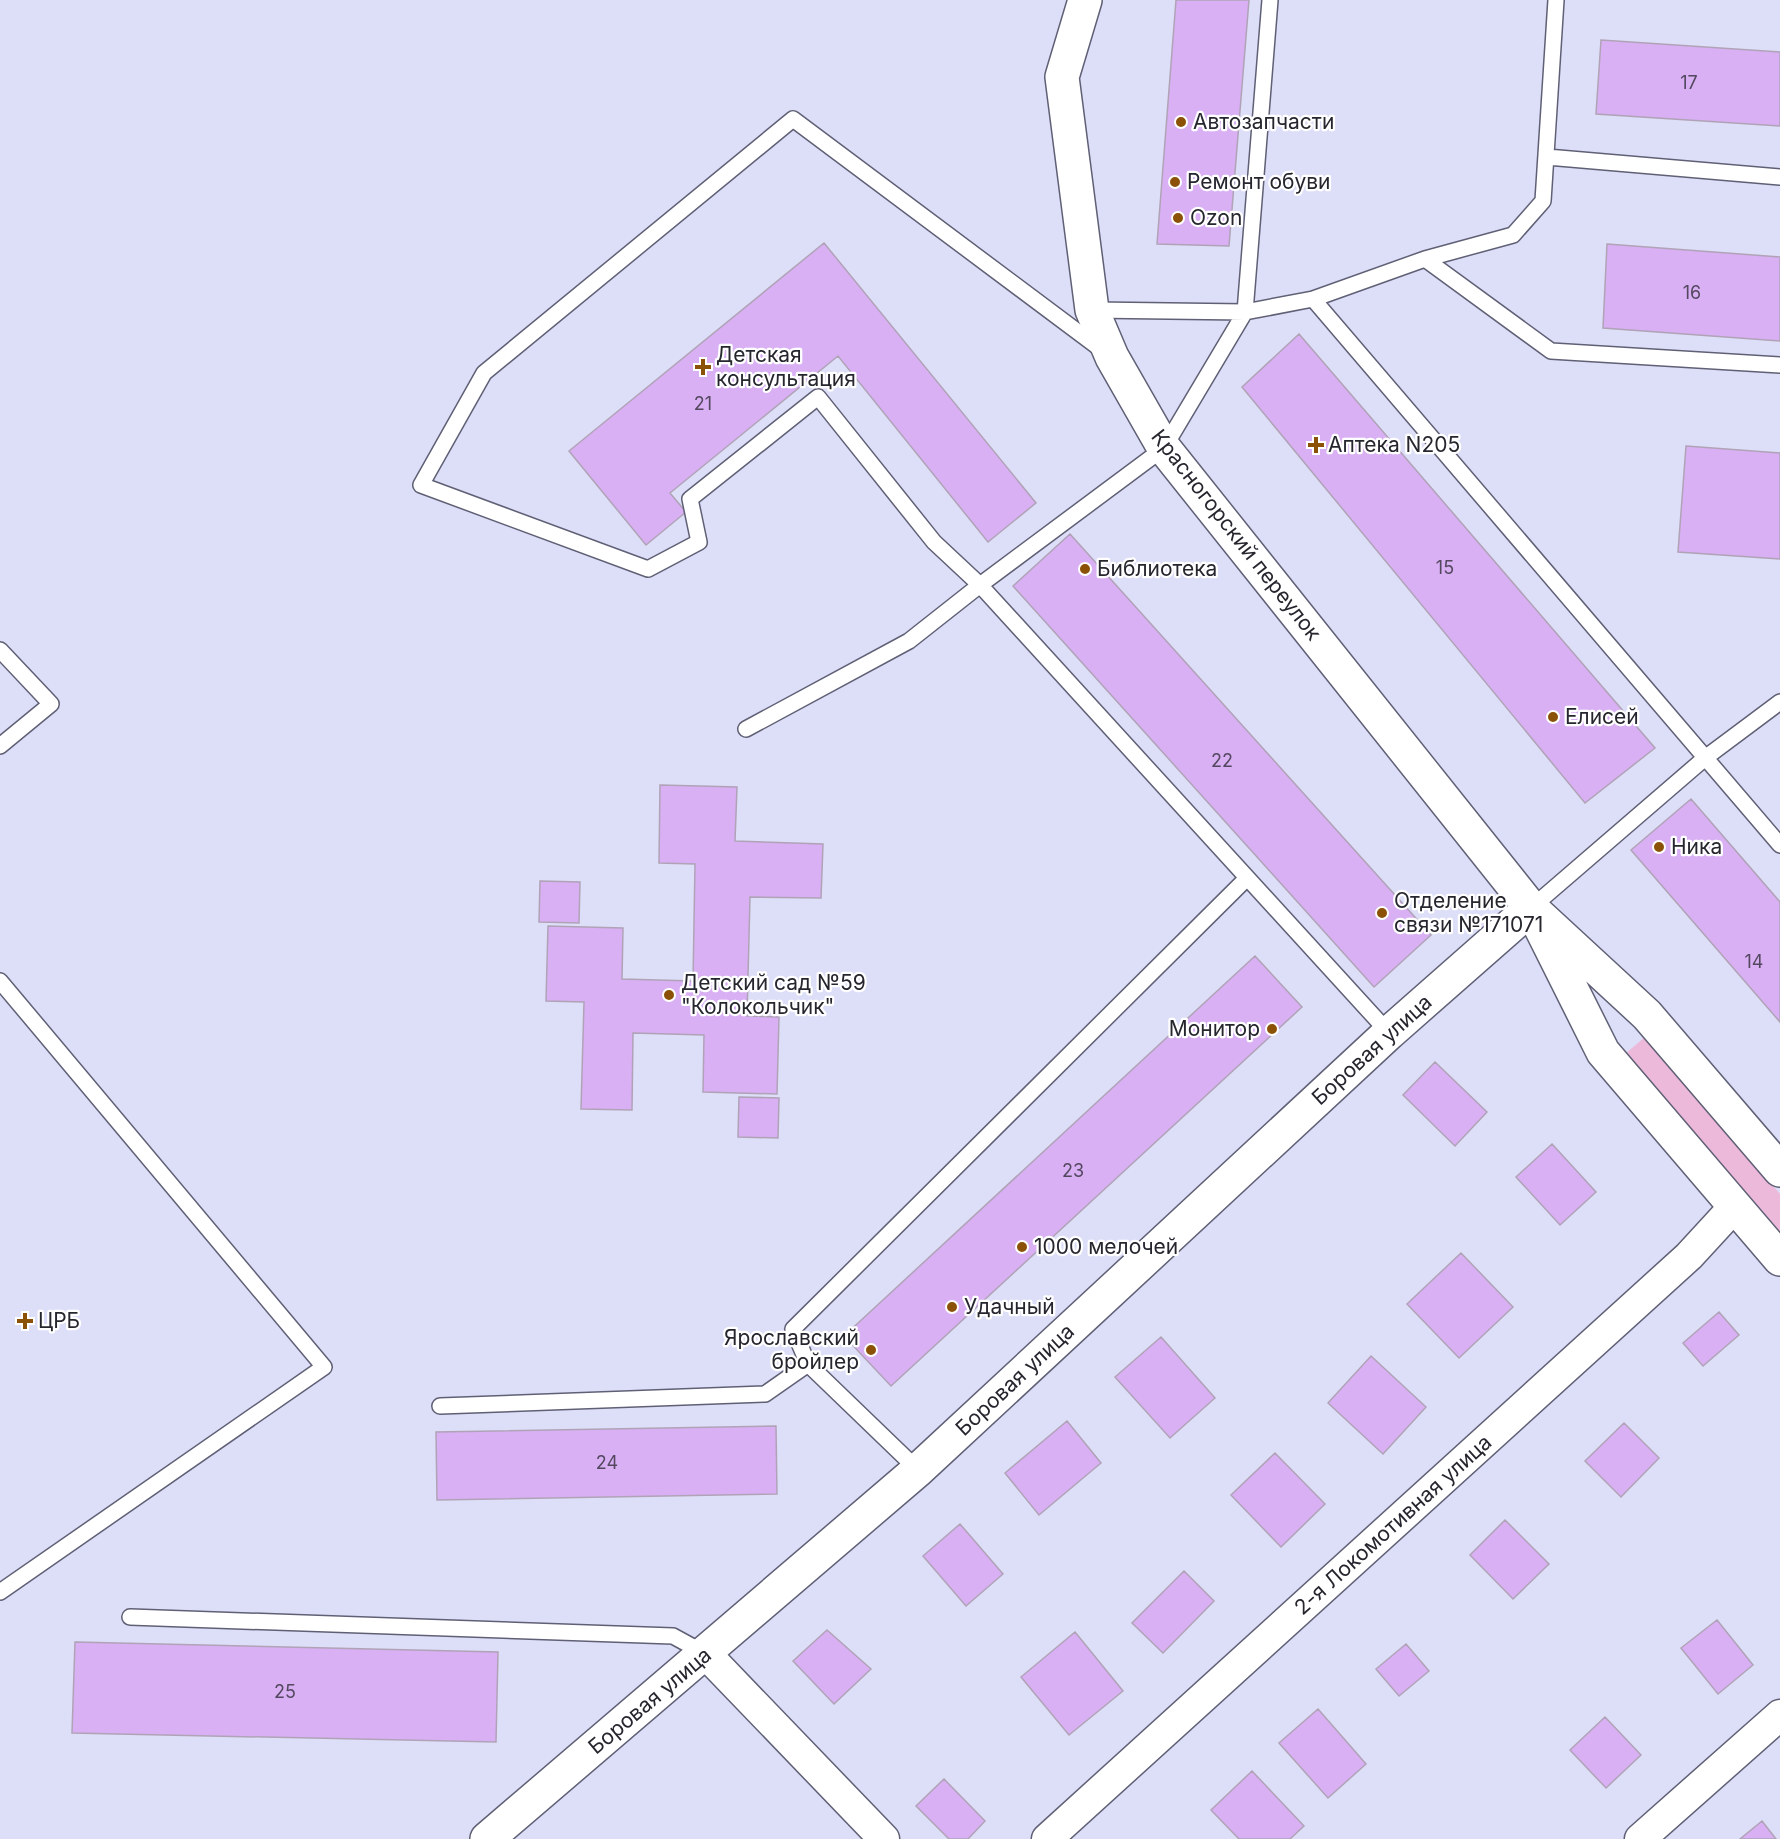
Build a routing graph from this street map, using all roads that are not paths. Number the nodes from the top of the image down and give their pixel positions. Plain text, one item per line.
1 (1085, 0) edge
2 (1270, 0) edge
3 (1556, 0) edge
4 (1547, 157) junction
5 (1780, 177) edge
6 (1425, 259) junction
7 (1313, 299) junction
8 (1092, 310) junction
9 (1245, 312) junction
10 (1112, 357) junction
11 (1780, 365) edge
12 (1164, 448) junction
13 (980, 585) junction
14 (0, 650) edge
15 (1780, 702) edge
16 (746, 729) dead end
17 (0, 746) edge
18 (1705, 758) junction
19 (1780, 845) edge
20 (1247, 878) junction
21 (1531, 909) junction
22 (0, 981) edge
23 (1389, 1033) junction
24 (1780, 1170) edge
25 (1735, 1206) junction
26 (1780, 1259) edge
27 (808, 1364) junction
28 (440, 1406) dead end
29 (918, 1470) junction
30 (0, 1592) edge
31 (130, 1617) dead end
32 (706, 1654) junction
33 (1780, 1715) edge
34 (487, 1839) edge
35 (884, 1839) edge
36 (1047, 1839) edge
37 (1640, 1839) edge

1 - 8 main road, Красногорский переулок
2 - 9 lane
3 - 4 lane
4 - 5 lane
4 - 6 lane
6 - 7 lane
6 - 11 lane
7 - 9 lane
7 - 18 lane
8 - 9 lane
8 - 10 main road, Красногорский переулок
9 - 12 lane
10 - 12 main road, Красногорский переулок
10 - 13 lane
12 - 13 lane
12 - 21 main road, Красногорский переулок
13 - 16 lane
13 - 20 lane
14 - 17 lane
15 - 18 lane
18 - 19 lane
18 - 21 lane
20 - 23 lane
20 - 27 lane
21 - 23 main road, Боровая улица
21 - 24 main road, Красногорский переулок
21 - 25 main road, Красногорский переулок
22 - 30 lane
23 - 29 main road, Боровая улица
25 - 26 main road, Красногорский переулок
25 - 36 street, 2-я Локомотивная улица
27 - 28 lane
27 - 29 lane
29 - 32 main road, Боровая улица
31 - 32 lane
32 - 34 main road, Боровая улица
32 - 35 street
33 - 37 street

